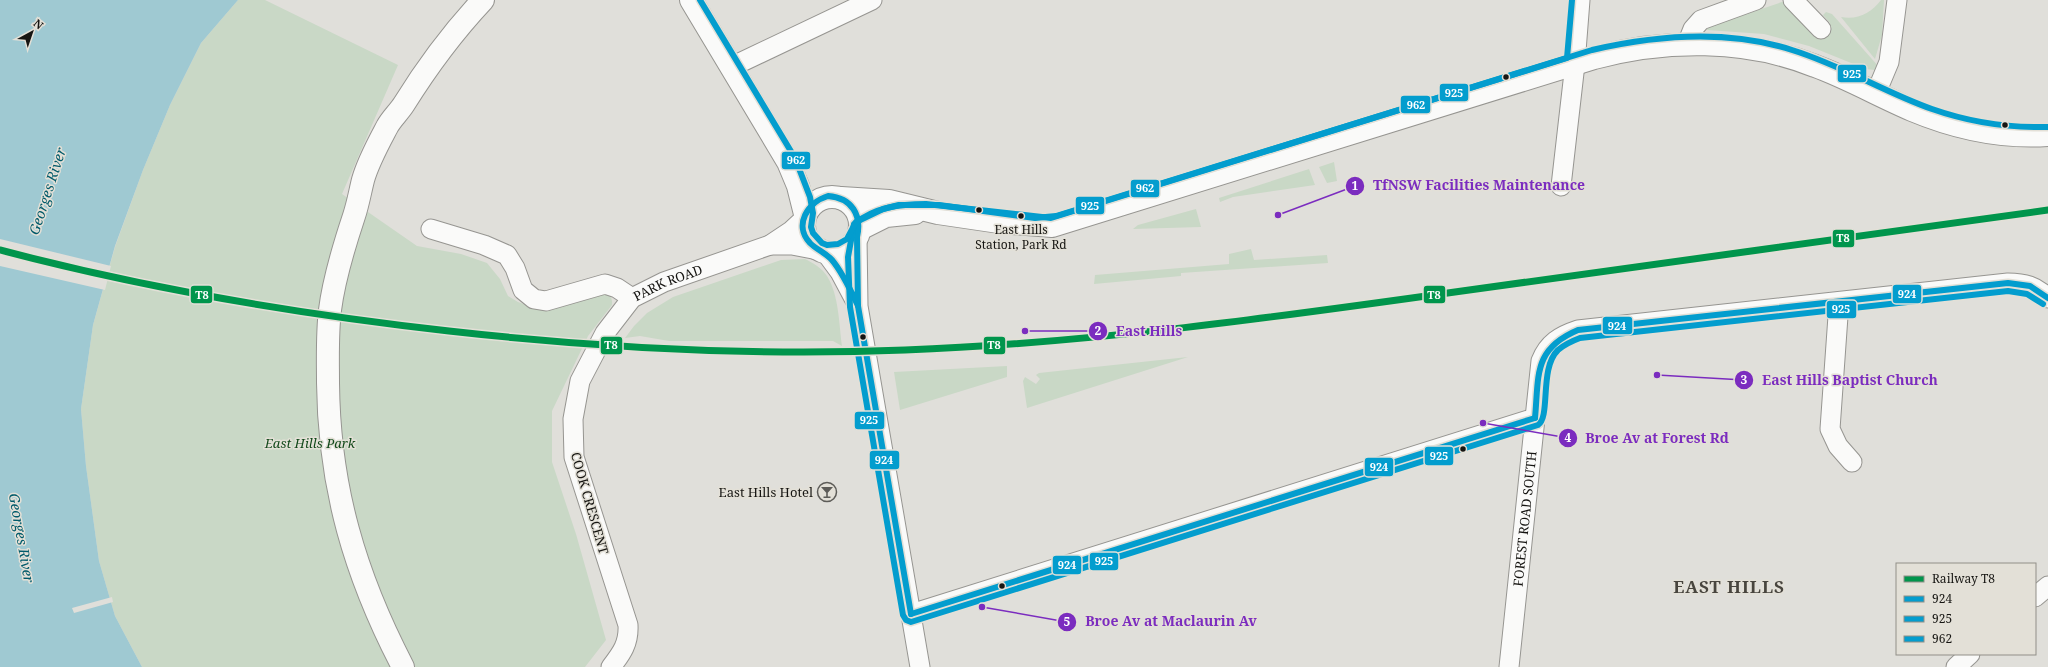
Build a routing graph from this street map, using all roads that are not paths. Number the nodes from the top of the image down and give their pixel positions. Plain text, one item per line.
1 (482, 0) edge
2 (691, 0) edge
3 (872, 0) edge
4 (1580, 0) edge
5 (1756, 0) edge
6 (1793, 0) edge
7 (1897, 0) edge
8 (1821, 29) dead end
9 (1686, 44) junction
10 (1575, 64) junction
11 (731, 67) junction
12 (1876, 93) junction
13 (2048, 135) edge
14 (788, 162) junction
15 (1561, 186) dead end
16 (837, 197) junction
17 (938, 213) junction
18 (804, 216) junction
19 (432, 229) dead end
20 (858, 233) junction
21 (770, 245) junction
22 (822, 251) junction
23 (632, 298) junction
24 (2048, 298) edge
25 (1839, 302) junction
26 (858, 306) junction
27 (1534, 418) junction
28 (1852, 462) dead end
29 (2048, 586) edge
30 (2036, 596) edge
31 (911, 614) junction
32 (1969, 655) edge
33 (404, 667) edge
34 (611, 667) edge
35 (920, 667) edge
36 (1509, 667) edge
37 (1956, 667) edge

1 - 33 main road
2 - 11 main road
3 - 11 street
4 - 10 street
5 - 9 street
6 - 8 street
7 - 12 street
9 - 10 main road
9 - 12 main road
10 - 15 street
10 - 17 main road
11 - 14 main road
12 - 13 main road
14 - 16 main road
14 - 18 main road
16 - 17 main road
16 - 18 main road
16 - 20 main road
17 - 20 main road
18 - 21 street, PARK ROAD
18 - 22 main road
19 - 23 street, PARK ROAD
20 - 22 main road
20 - 26 street
21 - 22 street, PARK ROAD
21 - 23 street, PARK ROAD
22 - 26 street
23 - 34 street, COOK CRESCENT
24 - 25 street, FOREST ROAD SOUTH
25 - 27 street, FOREST ROAD SOUTH
25 - 28 street
26 - 31 street
27 - 31 street
27 - 36 street, FOREST ROAD SOUTH
29 - 30 street
31 - 35 street
32 - 37 street

